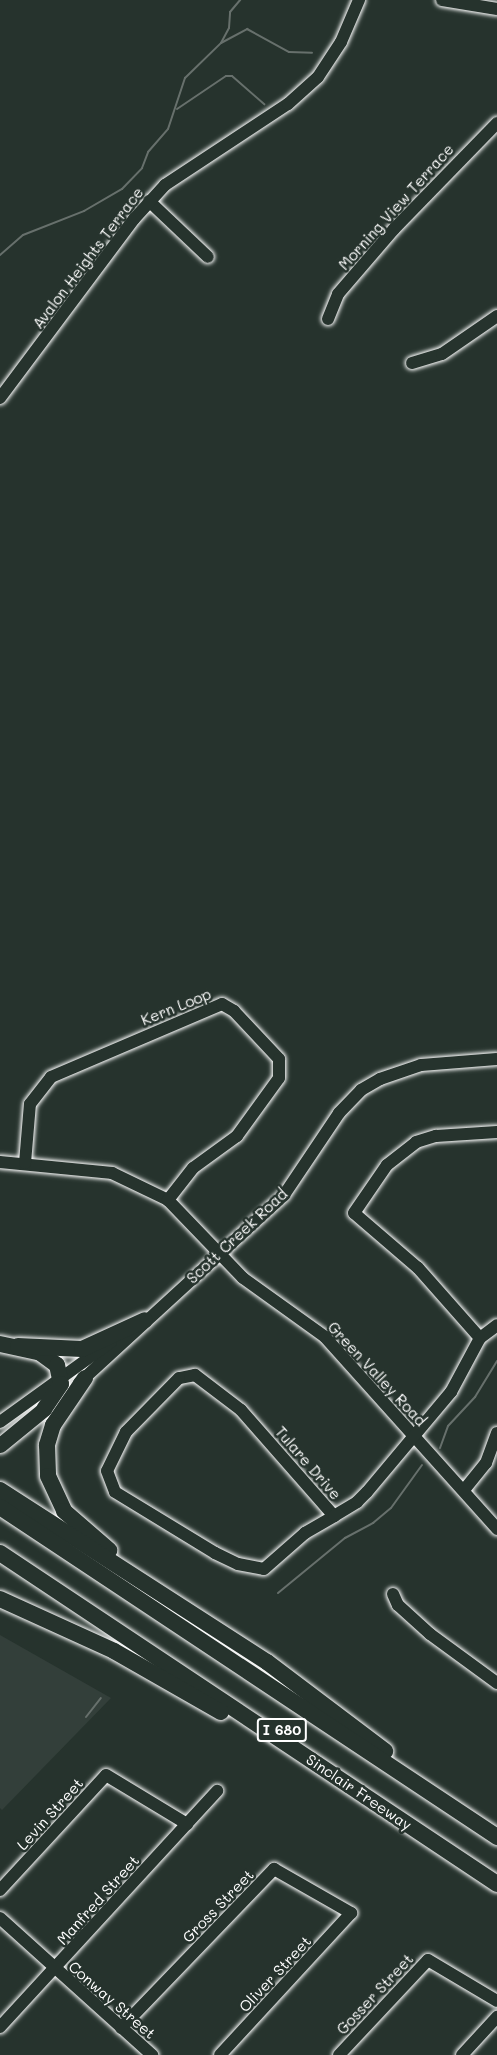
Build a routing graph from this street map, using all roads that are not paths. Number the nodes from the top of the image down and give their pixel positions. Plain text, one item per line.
1 (359, 0) edge
2 (442, 0) edge
3 (497, 9) edge
4 (497, 123) edge
5 (149, 201) junction
6 (208, 256) dead end
7 (497, 316) edge
8 (328, 319) dead end
9 (412, 363) dead end
10 (0, 398) edge
11 (497, 1059) edge
12 (497, 1132) edge
13 (0, 1162) edge
14 (24, 1163) junction
15 (168, 1200) junction
16 (220, 1253) junction
17 (145, 1320) junction
18 (497, 1325) edge
19 (480, 1338) junction
20 (0, 1344) edge
21 (18, 1346) junction
22 (62, 1377) junction
23 (85, 1378) junction
24 (44, 1409) junction
25 (0, 1422) edge
26 (497, 1433) edge
27 (413, 1436) junction
28 (0, 1445) edge
29 (0, 1490) edge
30 (464, 1490) junction
31 (0, 1507) edge
32 (334, 1516) junction
33 (497, 1529) edge
34 (0, 1543) edge
35 (0, 1553) edge
36 (393, 1594) dead end
37 (0, 1599) edge
38 (199, 1617) junction
39 (497, 1683) edge
40 (217, 1791) dead end
41 (362, 1794) junction
42 (434, 1795) junction
43 (187, 1824) junction
44 (497, 1837) edge
45 (497, 1872) edge
46 (497, 1884) edge
47 (0, 1890) edge
48 (351, 1913) joint
49 (0, 1918) edge
50 (55, 1970) junction
51 (497, 2001) edge
52 (497, 2017) edge
53 (0, 2027) edge
54 (121, 2028) junction
55 (152, 2055) edge
56 (220, 2055) edge
57 (339, 2055) edge
58 (462, 2055) edge

1 - 5 street, Avalon Heights Terrace
2 - 3 street
4 - 8 street, Morning View Terrace
5 - 6 street
5 - 10 street, Avalon Heights Terrace
7 - 9 street
11 - 16 street, Scott Creek Road
12 - 19 street
13 - 14 street, Green Valley Road
14 - 15 street, Green Valley Road
14 - 15 street, Kern Loop
15 - 16 street, Green Valley Road
16 - 17 street, Scott Creek Road
16 - 27 street, Green Valley Road
17 - 21 highway
17 - 22 street, Scott Creek Road
17 - 23 street, Scott Creek Road
18 - 19 street
19 - 27 street, Tulare Drive
20 - 21 highway
21 - 22 highway
22 - 24 highway
22 - 25 street, Scott Creek Road
23 - 24 street, Scott Creek Road
23 - 38 highway
24 - 28 main road, Scott Creek Road
26 - 30 street
27 - 30 street, Green Valley Road
27 - 32 street, Tulare Drive
29 - 38 highway
30 - 33 street, Green Valley Road
31 - 42 highway, I 680
32 - 32 street, Tulare Drive
34 - 45 highway, I 680
35 - 41 highway, Sinclair Freeway / I 680
36 - 39 street
37 - 41 highway
38 - 42 highway
40 - 43 street, Manfred Street
41 - 46 highway, Sinclair Freeway / I 680
42 - 44 highway, I 680
43 - 47 street, Levin Street
43 - 50 street, Manfred Street
48 - 54 street, Gross Street
48 - 56 street, Oliver Street
49 - 50 street, Conway Street
50 - 53 street, Manfred Street
50 - 54 street, Conway Street
51 - 57 street, Gosser Street
52 - 58 street
54 - 55 street, Conway Street

